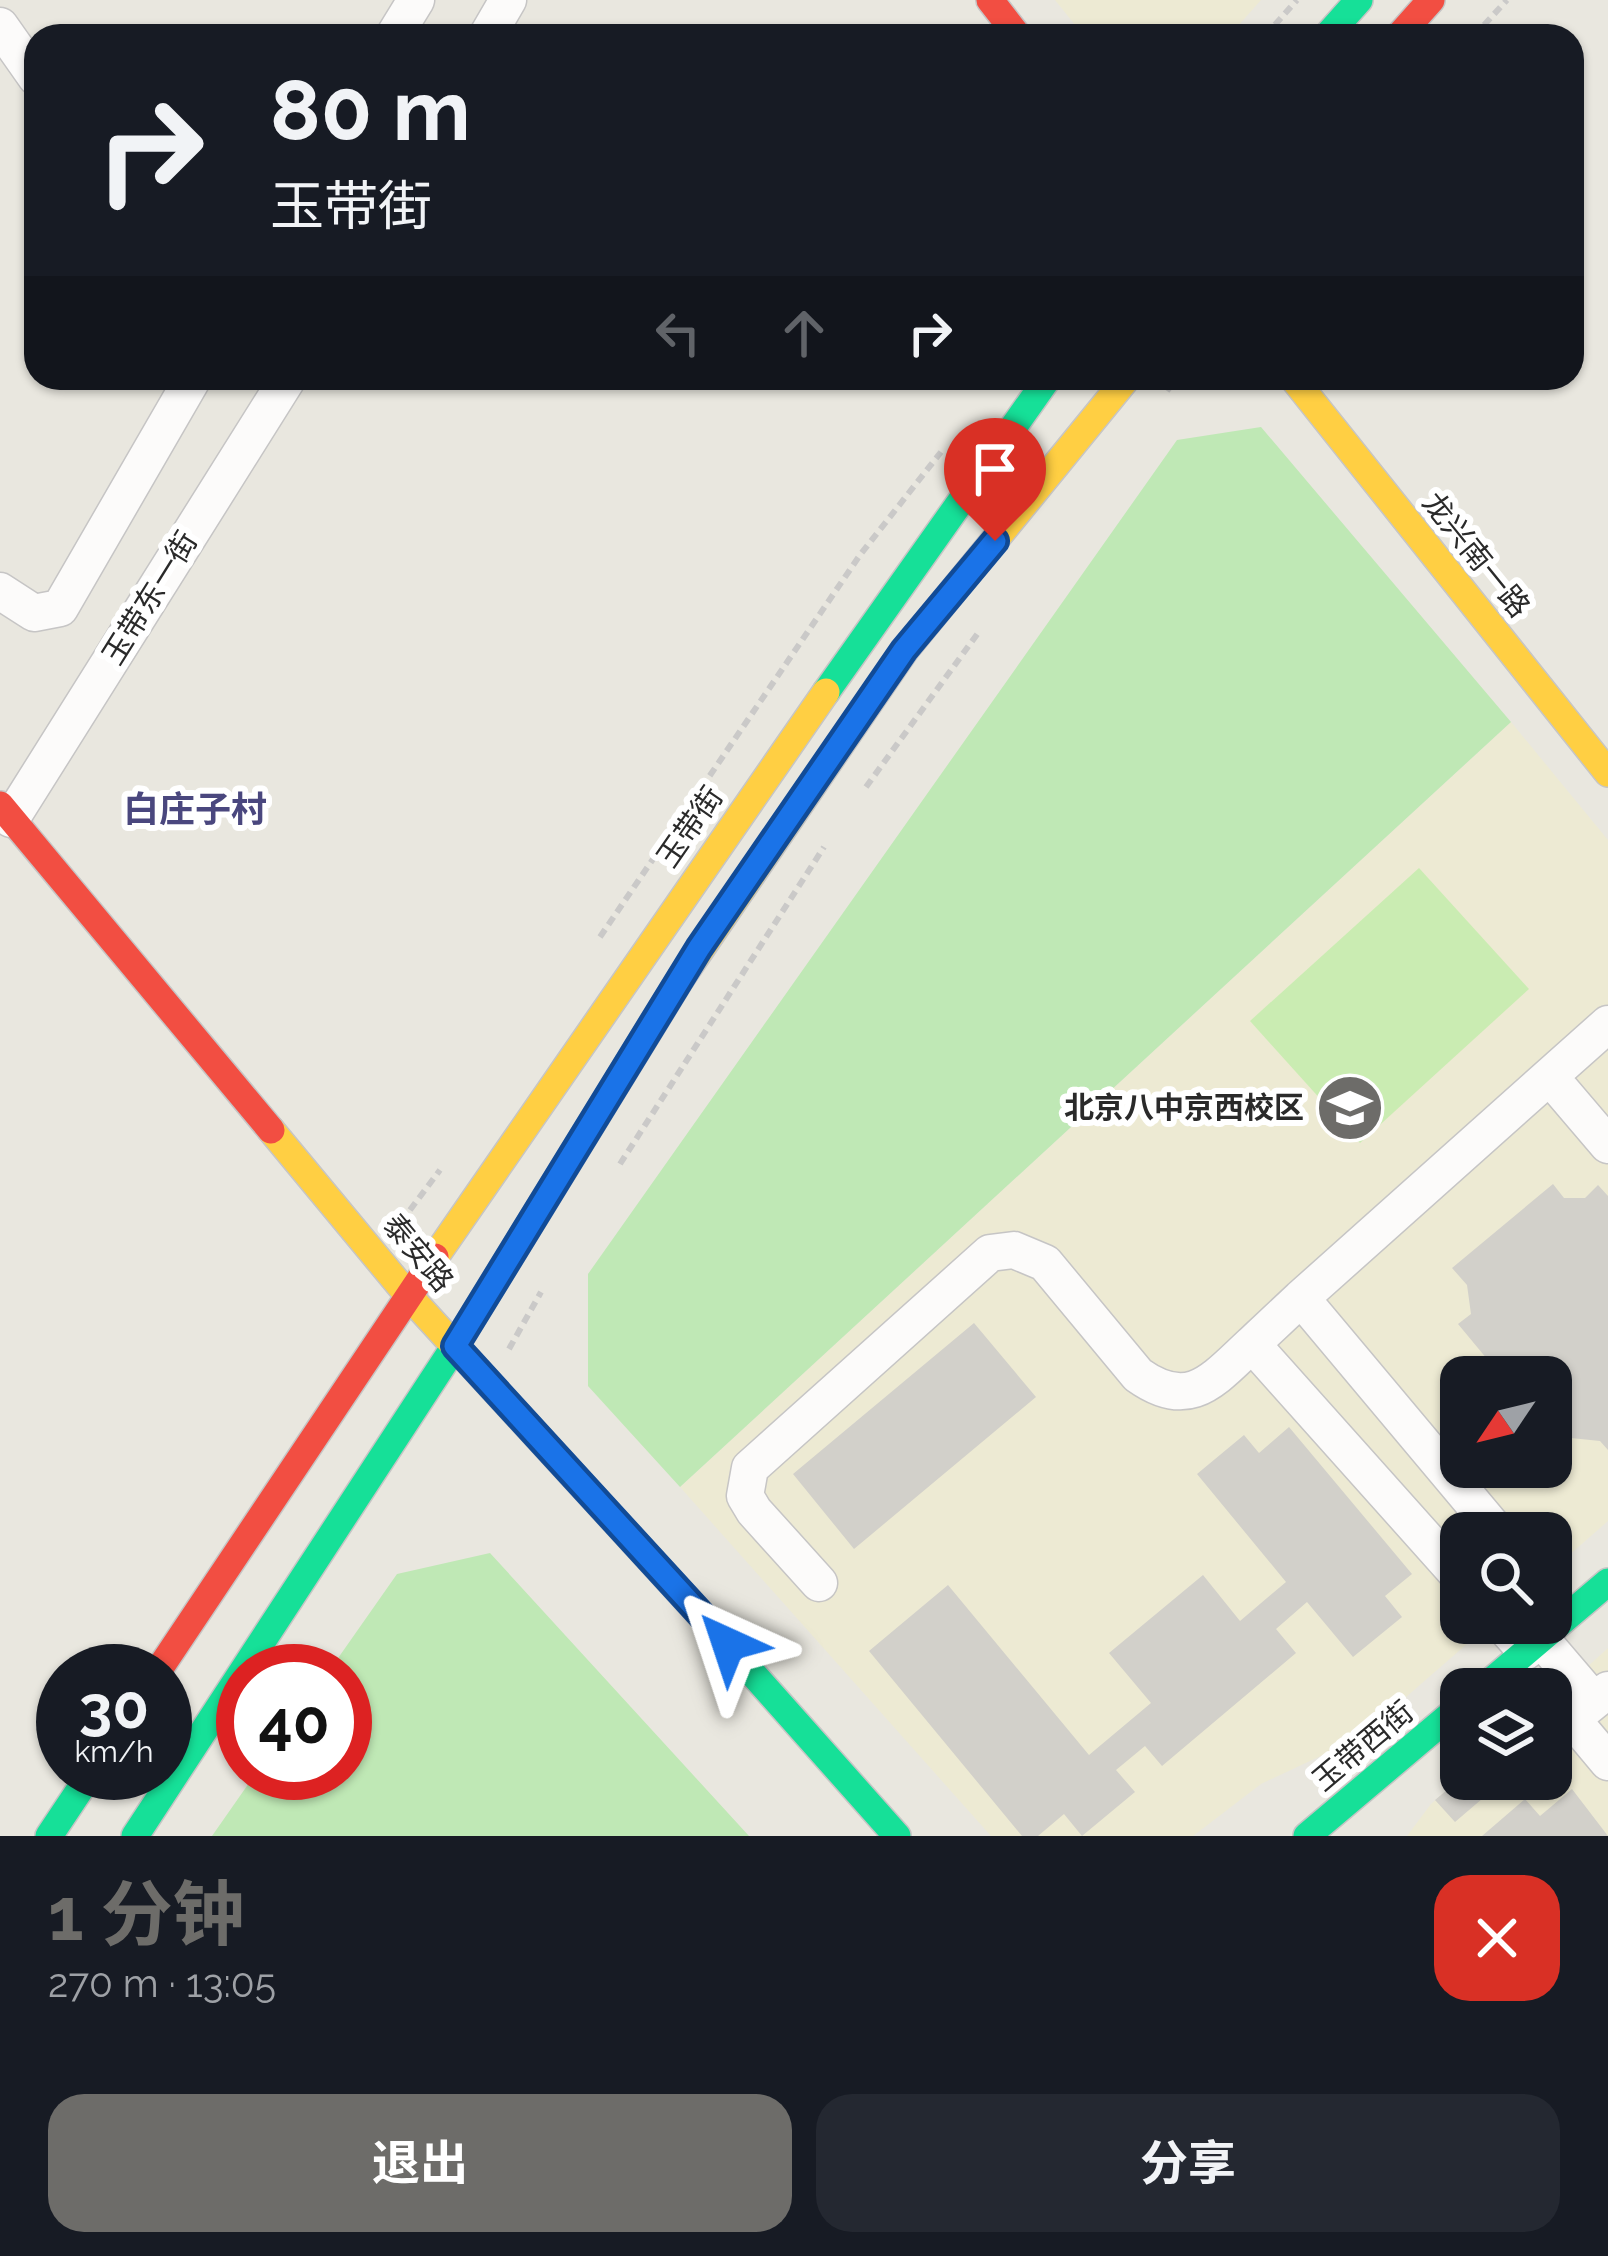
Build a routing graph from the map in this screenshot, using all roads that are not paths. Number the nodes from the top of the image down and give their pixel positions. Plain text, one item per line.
1 (990, 0) edge
2 (1359, 0) edge
3 (1431, 0) edge
4 (1009, 24) edge
5 (1338, 24) edge
6 (1410, 24) edge
7 (0, 26) edge
8 (24, 60) edge
9 (186, 390) edge
10 (280, 390) edge
11 (1039, 390) edge
12 (1119, 390) edge
13 (1303, 390) edge
14 (0, 591) edge
15 (1608, 773) edge
16 (4, 824) edge
17 (120, 992) dead end
18 (1608, 1024) edge
19 (1550, 1077) junction
20 (1608, 1145) edge
21 (1301, 1298) junction
22 (413, 1330) junction
23 (1252, 1344) junction
24 (459, 1394) dead end
25 (1480, 1512) edge
26 (1440, 1554) edge
27 (1608, 1582) edge
28 (819, 1583) dead end
29 (1572, 1608) edge
30 (178, 1644) edge
31 (1528, 1644) edge
32 (1561, 1644) edge
33 (1503, 1668) edge
34 (1601, 1695) edge
35 (1440, 1724) edge
36 (1608, 1762) edge
37 (73, 1800) edge
38 (49, 1836) edge
39 (135, 1836) edge
40 (897, 1836) edge
41 (1307, 1836) edge

1 - 4 main road
2 - 5 main road
3 - 6 main road
7 - 8 street
9 - 14 street
10 - 16 street, 玉带东一街
11 - 22 main road, 玉带街
12 - 22 main road
13 - 15 main road, 龙兴南一路
16 - 17 main road
16 - 22 main road, 泰安路
18 - 19 street
19 - 20 street
19 - 21 street
21 - 23 street
21 - 25 street
22 - 24 main road, 泰安路
22 - 30 main road
22 - 39 main road
22 - 40 main road, 泰安路
23 - 26 street
23 - 28 street
27 - 29 main road
31 - 33 main road
32 - 34 street
34 - 36 street
35 - 41 main road, 玉带西街
37 - 38 main road

